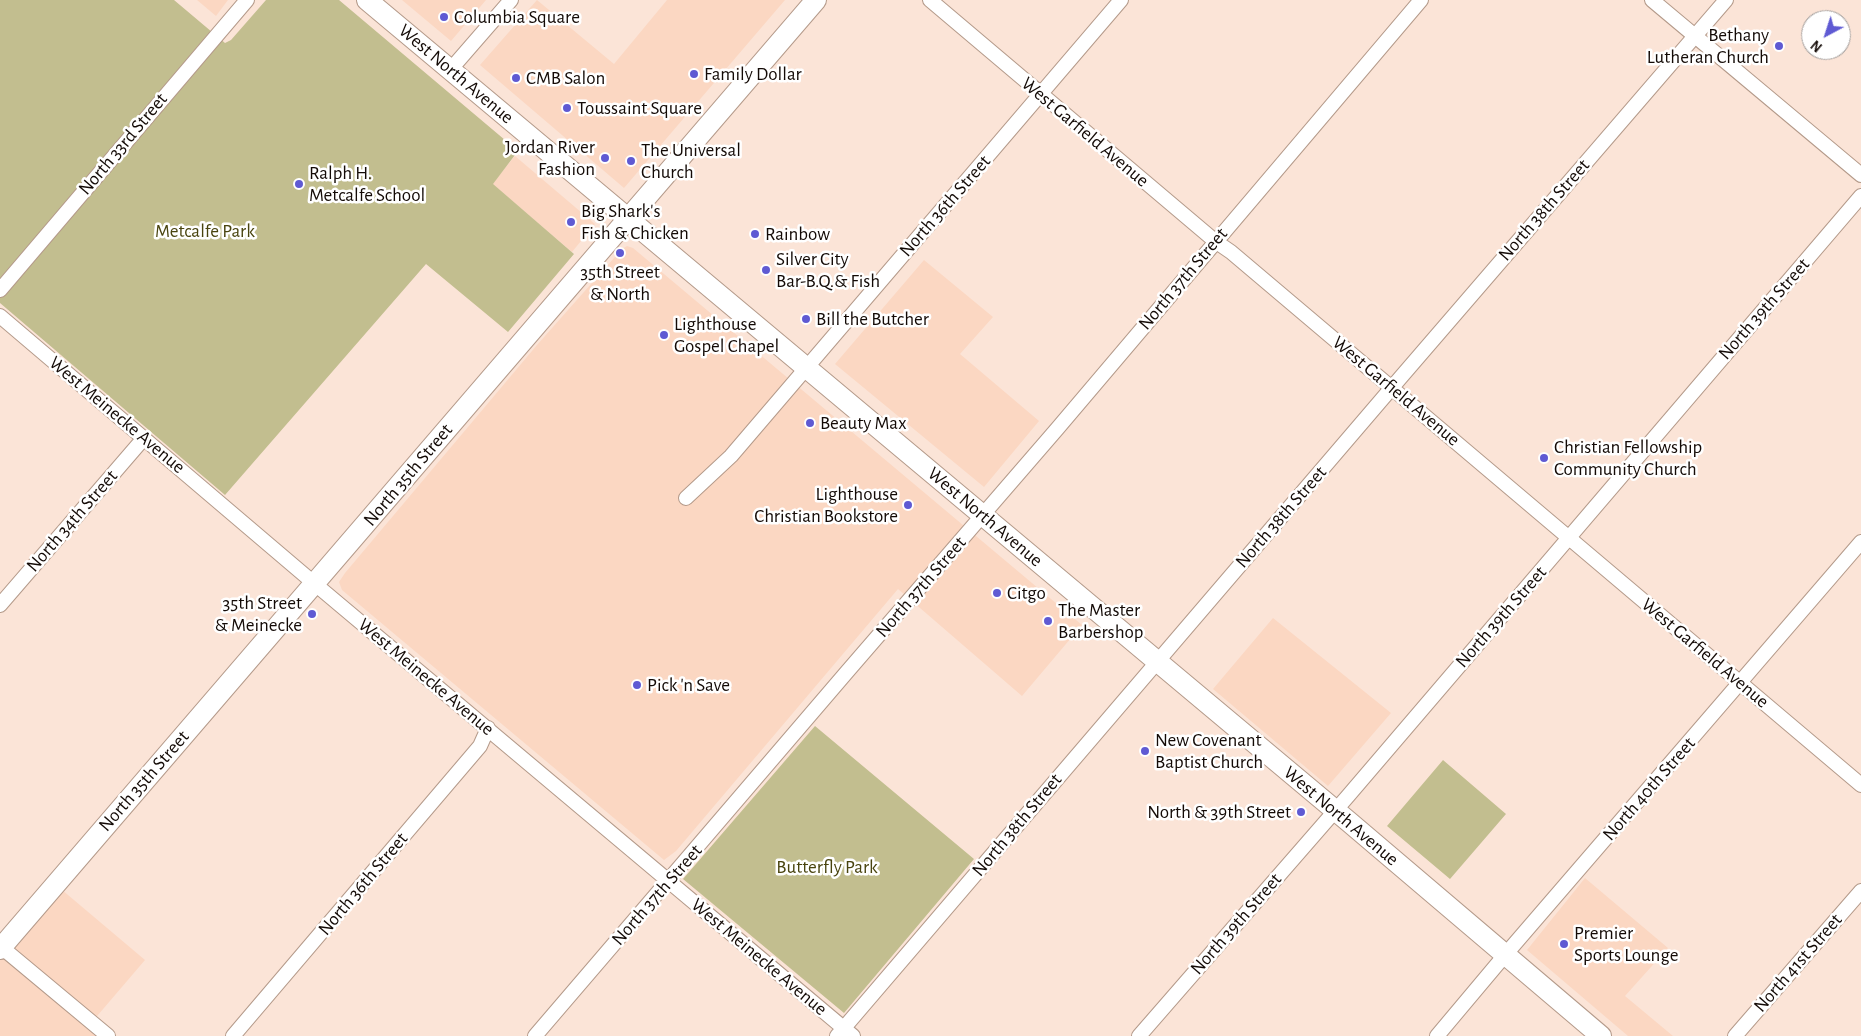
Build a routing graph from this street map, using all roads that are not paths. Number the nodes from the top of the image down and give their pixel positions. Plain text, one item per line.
1 (247, 0) edge
2 (367, 0) edge
3 (511, 0) edge
4 (816, 0) edge
5 (930, 0) edge
6 (1121, 0) edge
7 (1421, 0) edge
8 (1652, 0) edge
9 (1726, 0) edge
10 (1695, 36) junction
11 (451, 69) junction
12 (1041, 94) junction
13 (1861, 175) edge
14 (1861, 196) edge
15 (628, 218) junction
16 (1215, 241) junction
17 (0, 290) edge
18 (0, 316) edge
19 (806, 369) junction
20 (1392, 388) junction
21 (144, 438) junction
22 (686, 498) dead end
23 (983, 515) junction
24 (1569, 538) junction
25 (1861, 542) edge
26 (315, 584) junction
27 (0, 605) edge
28 (1158, 661) junction
29 (1740, 683) junction
30 (488, 728) junction
31 (1861, 785) edge
32 (1334, 811) junction
33 (669, 881) junction
34 (1861, 891) edge
35 (0, 947) edge
36 (1505, 955) junction
37 (845, 1033) edge
38 (108, 1036) edge
39 (233, 1036) edge
40 (536, 1036) edge
41 (1139, 1036) edge
42 (1437, 1036) edge
43 (1601, 1036) edge
44 (1735, 1036) edge

1 - 17 street, North 33rd Street
2 - 11 main road, West North Avenue
3 - 11 street
4 - 15 main road, North 35th Street
5 - 12 street, West Garfield Avenue
6 - 12 street, North 36th Street
7 - 16 street, North 37th Street
8 - 10 street
9 - 10 street, North 38th Street
10 - 13 street
10 - 20 street, North 38th Street
11 - 15 main road, West North Avenue
12 - 16 street, West Garfield Avenue
12 - 19 street, North 36th Street
14 - 24 street, North 39th Street
15 - 19 main road, West North Avenue
15 - 26 main road, North 35th Street
16 - 20 street, West Garfield Avenue
16 - 23 street, North 37th Street
18 - 21 street, West Meinecke Avenue
19 - 22 street, North 36th Street
19 - 23 main road, West North Avenue
20 - 24 street, West Garfield Avenue
20 - 28 street, North 38th Street
21 - 26 street, West Meinecke Avenue
21 - 27 street, North 34th Street
23 - 28 main road, West North Avenue
23 - 33 street, North 37th Street
24 - 29 street, West Garfield Avenue
24 - 32 street, North 39th Street
25 - 29 street, North 40th Street
26 - 30 street, West Meinecke Avenue
26 - 35 main road, North 35th Street
28 - 32 main road, West North Avenue
28 - 37 street, North 38th Street
29 - 31 street, West Garfield Avenue
29 - 36 street, North 40th Street
30 - 33 street, West Meinecke Avenue
30 - 39 street, North 36th Street
32 - 36 main road, West North Avenue
32 - 41 street, North 39th Street
33 - 37 street, West Meinecke Avenue
33 - 40 street, North 37th Street
34 - 44 street, North 41st Street
35 - 38 street
36 - 42 street, North 40th Street
36 - 43 main road, West North Avenue

